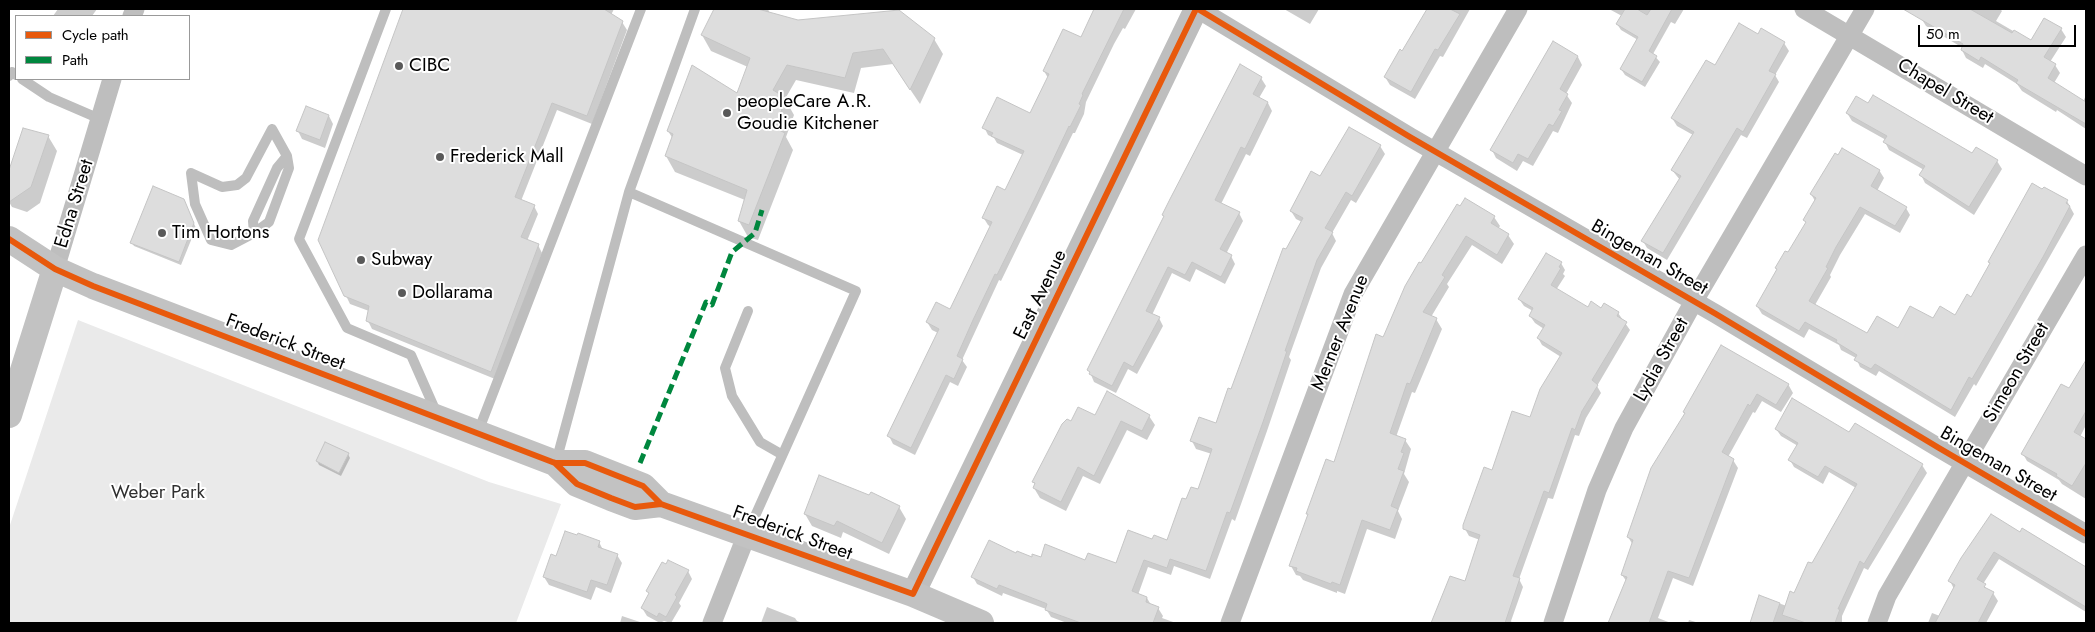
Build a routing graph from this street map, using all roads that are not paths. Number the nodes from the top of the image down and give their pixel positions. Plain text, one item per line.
1 (386, 9) edge
2 (641, 9) edge
3 (695, 9) edge
4 (1197, 9) edge
5 (1518, 9) edge
6 (1804, 9) edge
7 (1865, 9) edge
8 (1849, 35) junction
9 (24, 80) edge
10 (112, 80) edge
11 (100, 119) junction
12 (1434, 151) junction
13 (287, 156) junction
14 (2086, 176) edge
15 (629, 192) junction
16 (254, 233) junction
17 (9, 240) edge
18 (2086, 255) edge
19 (55, 270) junction
20 (1694, 301) junction
21 (748, 311) dead end
22 (9, 414) edge
23 (438, 417) junction
24 (478, 432) junction
25 (781, 454) junction
26 (555, 463) junction
27 (1965, 463) junction
28 (747, 534) junction
29 (2086, 534) edge
30 (913, 594) junction
31 (712, 623) edge
32 (981, 623) edge
33 (1230, 623) edge
34 (1552, 623) edge
35 (1877, 623) edge

1 - 23 lane
2 - 24 lane
3 - 15 lane
4 - 12 street, Bingeman Street
4 - 30 street, East Avenue
5 - 12 street, Merner Avenue
6 - 8 street, Chapel Street
7 - 8 street, Lydia Street
8 - 14 street, Chapel Street
8 - 20 street, Lydia Street
9 - 11 lane
10 - 11 street, Edna Street
11 - 19 street, Edna Street
12 - 20 street, Bingeman Street
12 - 33 street, Merner Avenue
13 - 16 lane
13 - 16 lane
13 - 16 lane
15 - 25 lane
15 - 26 lane
17 - 19 main road, Frederick Street
18 - 27 street, Simeon Street
19 - 22 main road, Edna Street
19 - 23 main road, Frederick Street
20 - 27 street, Bingeman Street
20 - 34 street, Lydia Street
21 - 25 lane
23 - 24 main road, Frederick Street
24 - 26 main road, Frederick Street
25 - 28 lane
26 - 28 main road, Frederick Street
27 - 29 street, Bingeman Street
27 - 35 street, Simeon Street
28 - 30 main road, Frederick Street
28 - 31 street
30 - 32 main road, Frederick Street

